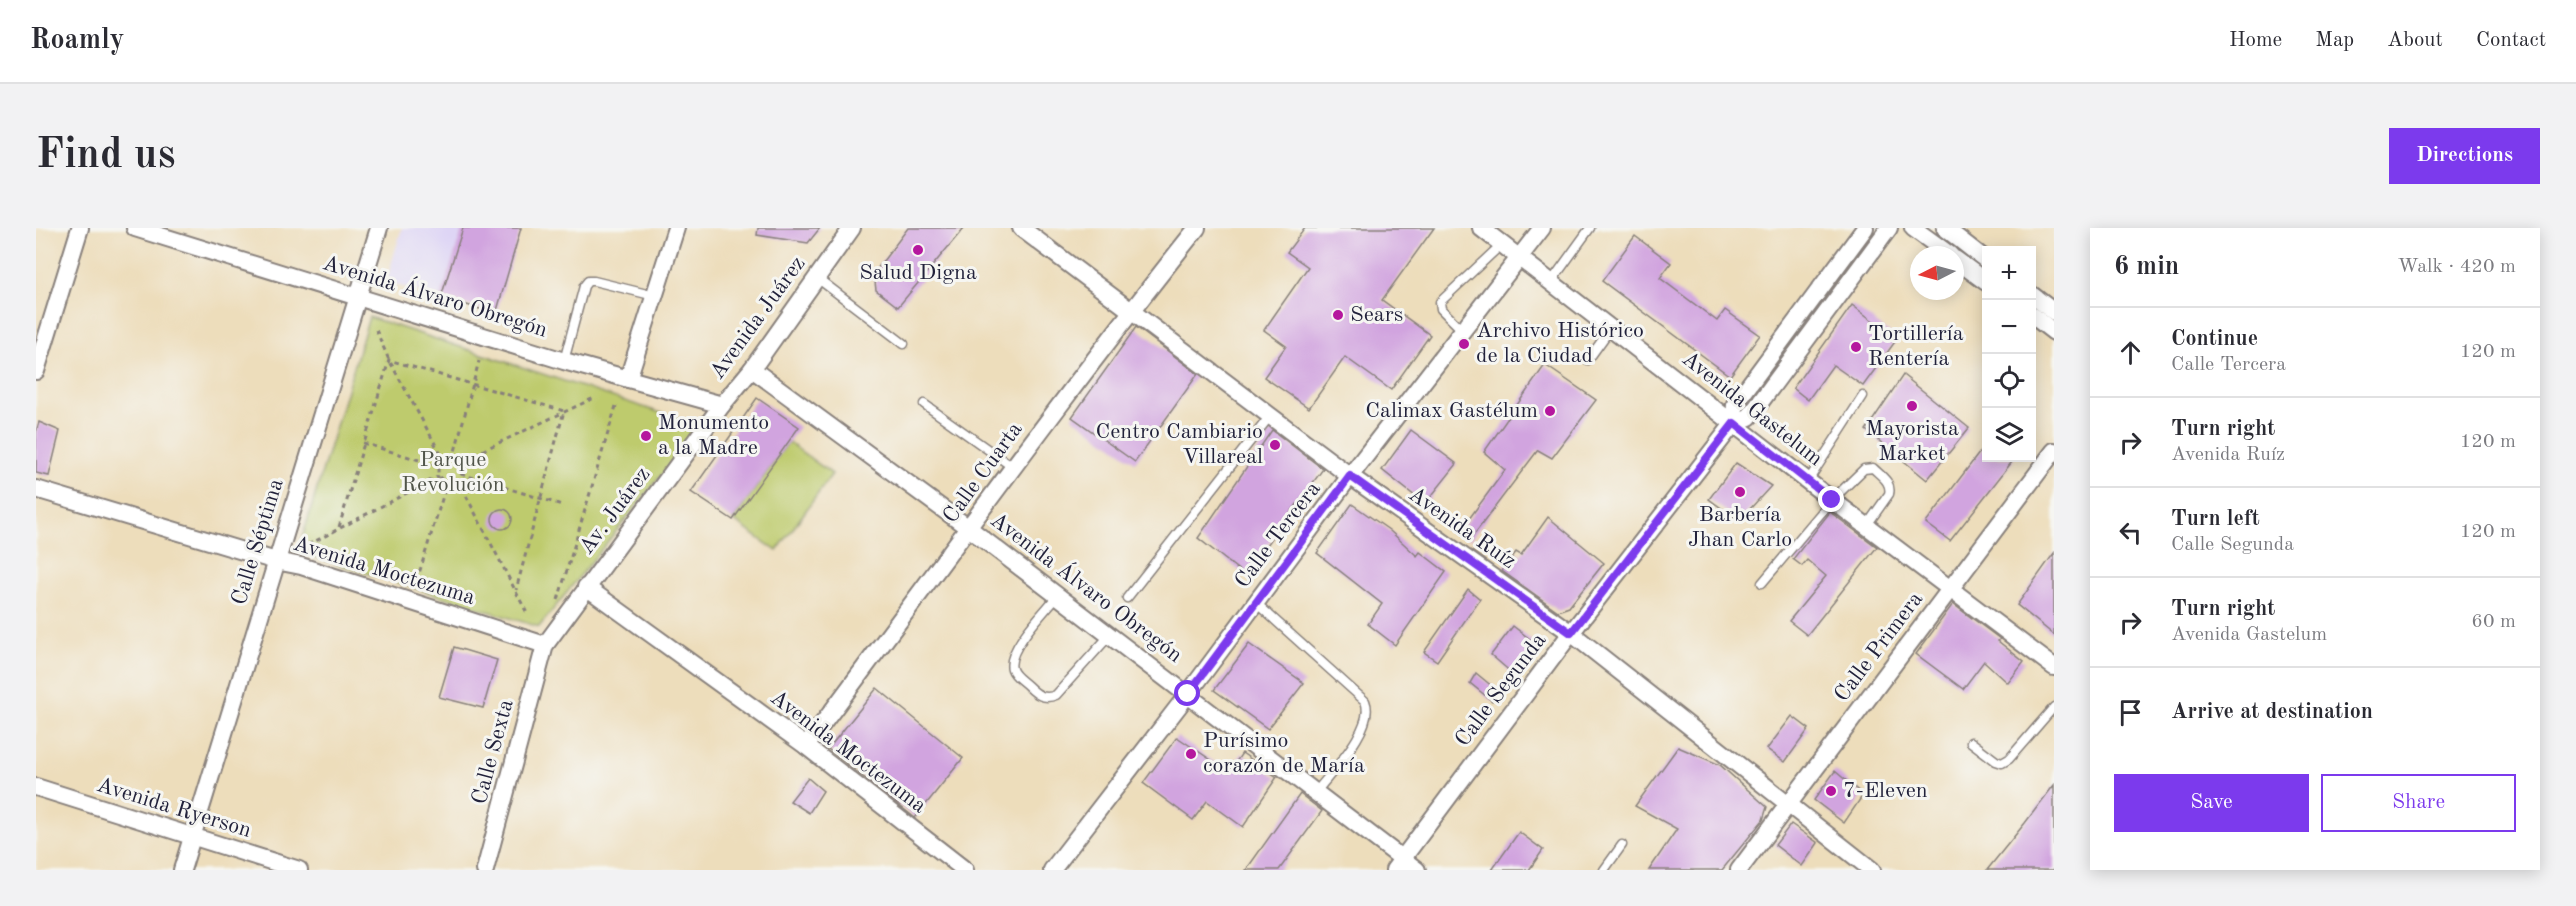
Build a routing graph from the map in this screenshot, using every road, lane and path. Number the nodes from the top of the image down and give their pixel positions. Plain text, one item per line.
1 (80, 228) edge
2 (135, 228) edge
3 (379, 228) edge
4 (676, 228) edge
5 (852, 228) edge
6 (1021, 228) edge
7 (1197, 228) edge
8 (1481, 228) edge
9 (1542, 228) edge
10 (1590, 228) edge
11 (1865, 228) edge
12 (1889, 228) edge
13 (1913, 228) edge
14 (1945, 228) edge
15 (1502, 244) junction
16 (1938, 246) edge
17 (1520, 257) junction
18 (1982, 257) edge
19 (1964, 266) edge
20 (816, 277) junction
21 (1982, 279) edge
22 (1551, 282) junction
23 (655, 296) junction
24 (358, 297) junction
25 (2036, 299) edge
26 (1131, 311) junction
27 (2054, 312) edge
28 (2036, 319) edge
29 (1611, 328) junction
30 (376, 330) dead end
31 (1462, 330) junction
32 (2054, 332) edge
33 (904, 344) dead end
34 (389, 360) junction
35 (1588, 360) dead end
36 (479, 361) dead end
37 (564, 361) junction
38 (752, 369) junction
39 (36, 371) edge
40 (628, 379) junction
41 (473, 384) junction
42 (1863, 396) dead end
43 (594, 398) dead end
44 (924, 404) dead end
45 (722, 405) junction
46 (615, 406) dead end
47 (564, 411) junction
48 (1270, 416) junction
49 (1734, 423) junction
50 (363, 443) junction
51 (2054, 451) edge
52 (453, 459) junction
53 (444, 460) junction
54 (458, 462) junction
55 (439, 466) junction
56 (1014, 468) junction
57 (461, 474) junction
58 (438, 476) junction
59 (1350, 476) junction
60 (458, 480) junction
61 (1808, 481) junction
62 (447, 483) junction
63 (36, 489) edge
64 (540, 498) junction
65 (1832, 500) junction
66 (562, 505) dead end
67 (1867, 525) junction
68 (339, 526) junction
69 (970, 529) junction
70 (308, 545) dead end
71 (276, 561) junction
72 (417, 580) dead end
73 (1762, 583) dead end
74 (586, 587) junction
75 (1952, 589) junction
76 (516, 591) junction
77 (1058, 595) junction
78 (1127, 598) dead end
79 (1256, 603) junction
80 (554, 610) dead end
81 (528, 615) dead end
82 (1571, 633) junction
83 (1110, 635) junction
84 (545, 645) junction
85 (2054, 667) edge
86 (1188, 694) junction
87 (2054, 707) edge
88 (1971, 742) dead end
89 (806, 746) junction
90 (36, 788) edge
91 (1316, 792) junction
92 (1789, 803) junction
93 (192, 837) junction
94 (1622, 845) dead end
95 (1398, 864) edge
96 (182, 870) edge
97 (299, 870) edge
98 (485, 870) edge
99 (965, 870) edge
100 (1052, 870) edge
101 (1417, 870) edge
102 (1604, 870) edge
103 (1740, 870) edge
104 (1872, 870) edge

1 - 39 street
2 - 24 street, Avenida Álvaro Obregón
3 - 24 street, Calle Séptima
4 - 23 street
5 - 20 street, Avenida Juárez
6 - 26 street, Avenida Ruíz
7 - 26 street, Calle Cuarta
8 - 15 street, Avenida Gastelum
9 - 17 street, Calle Tercera
10 - 22 lane
11 - 49 street, Calle Segunda
12 - 49 street, Calle Segunda
13 - 16 street
14 - 18 street
15 - 17 street, Avenida Gastelum
15 - 31 lane
17 - 22 street, Avenida Gastelum
17 - 31 street, Calle Tercera
19 - 21 street
20 - 33 lane
20 - 38 street, Avenida Juárez
22 - 29 street, Avenida Gastelum
23 - 37 lane
23 - 40 street
24 - 37 street, Avenida Álvaro Obregón
24 - 71 street, Calle Séptima
25 - 27 street
26 - 48 street, Avenida Ruíz
26 - 56 street, Calle Cuarta
28 - 32 street
29 - 35 lane
29 - 49 street, Avenida Gastelum
30 - 34 path
31 - 59 street, Calle Tercera
34 - 41 path
34 - 50 path
34 - 53 path
36 - 41 path
37 - 40 street, Avenida Álvaro Obregón
38 - 45 street, Avenida Juárez
38 - 69 street, Avenida Álvaro Obregón
40 - 45 street, Avenida Álvaro Obregón
41 - 47 path
41 - 52 path
42 - 61 lane
43 - 47 path
44 - 56 lane
45 - 74 street, Av. Juárez
46 - 80 path
47 - 54 path
47 - 64 path
48 - 59 street, Avenida Ruíz
48 - 78 lane
49 - 61 street, Avenida Gastelum
49 - 82 street, Calle Segunda
50 - 55 path
50 - 68 path
51 - 75 street, Calle Primera
52 - 53 path
52 - 54 path
53 - 55 path
54 - 57 path
55 - 58 path
56 - 69 street, Calle Cuarta
57 - 60 path
57 - 64 path
58 - 62 path
58 - 68 path
59 - 79 street, Calle Tercera
59 - 82 street, Avenida Ruíz
60 - 62 path
60 - 76 path
61 - 65 street, Avenida Gastelum
62 - 72 path
63 - 71 street, Avenida Moctezuma
64 - 66 path
64 - 76 path
65 - 67 street, Avenida Gastelum
65 - 67 lane
65 - 73 lane
67 - 75 street, Avenida Gastelum
68 - 70 path
69 - 77 street, Avenida Álvaro Obregón
69 - 89 street, Calle Cuarta
71 - 84 street, Avenida Moctezuma
71 - 93 street, Calle Séptima
74 - 84 street, Av. Juárez
74 - 89 street, Avenida Moctezuma
75 - 85 street, Avenida Gastelum
75 - 92 street, Calle Primera
76 - 81 path
77 - 83 street, Avenida Álvaro Obregón
77 - 83 lane
79 - 86 street, Calle Tercera
79 - 91 lane
82 - 92 street, Avenida Ruíz
82 - 95 street, Calle Segunda
83 - 86 street, Avenida Álvaro Obregón
84 - 98 street, Calle Sexta
86 - 91 street, Avenida Álvaro Obregón
86 - 100 street, Calle Tercera
87 - 88 lane
89 - 99 street, Avenida Moctezuma
90 - 93 street, Avenida Ryerson
91 - 95 street, Avenida Álvaro Obregón
92 - 103 street, Calle Primera
92 - 104 street, Avenida Ruíz
93 - 96 street, Calle Séptima
93 - 97 street, Avenida Ryerson
94 - 102 lane
95 - 101 street, Avenida Álvaro Obregón

